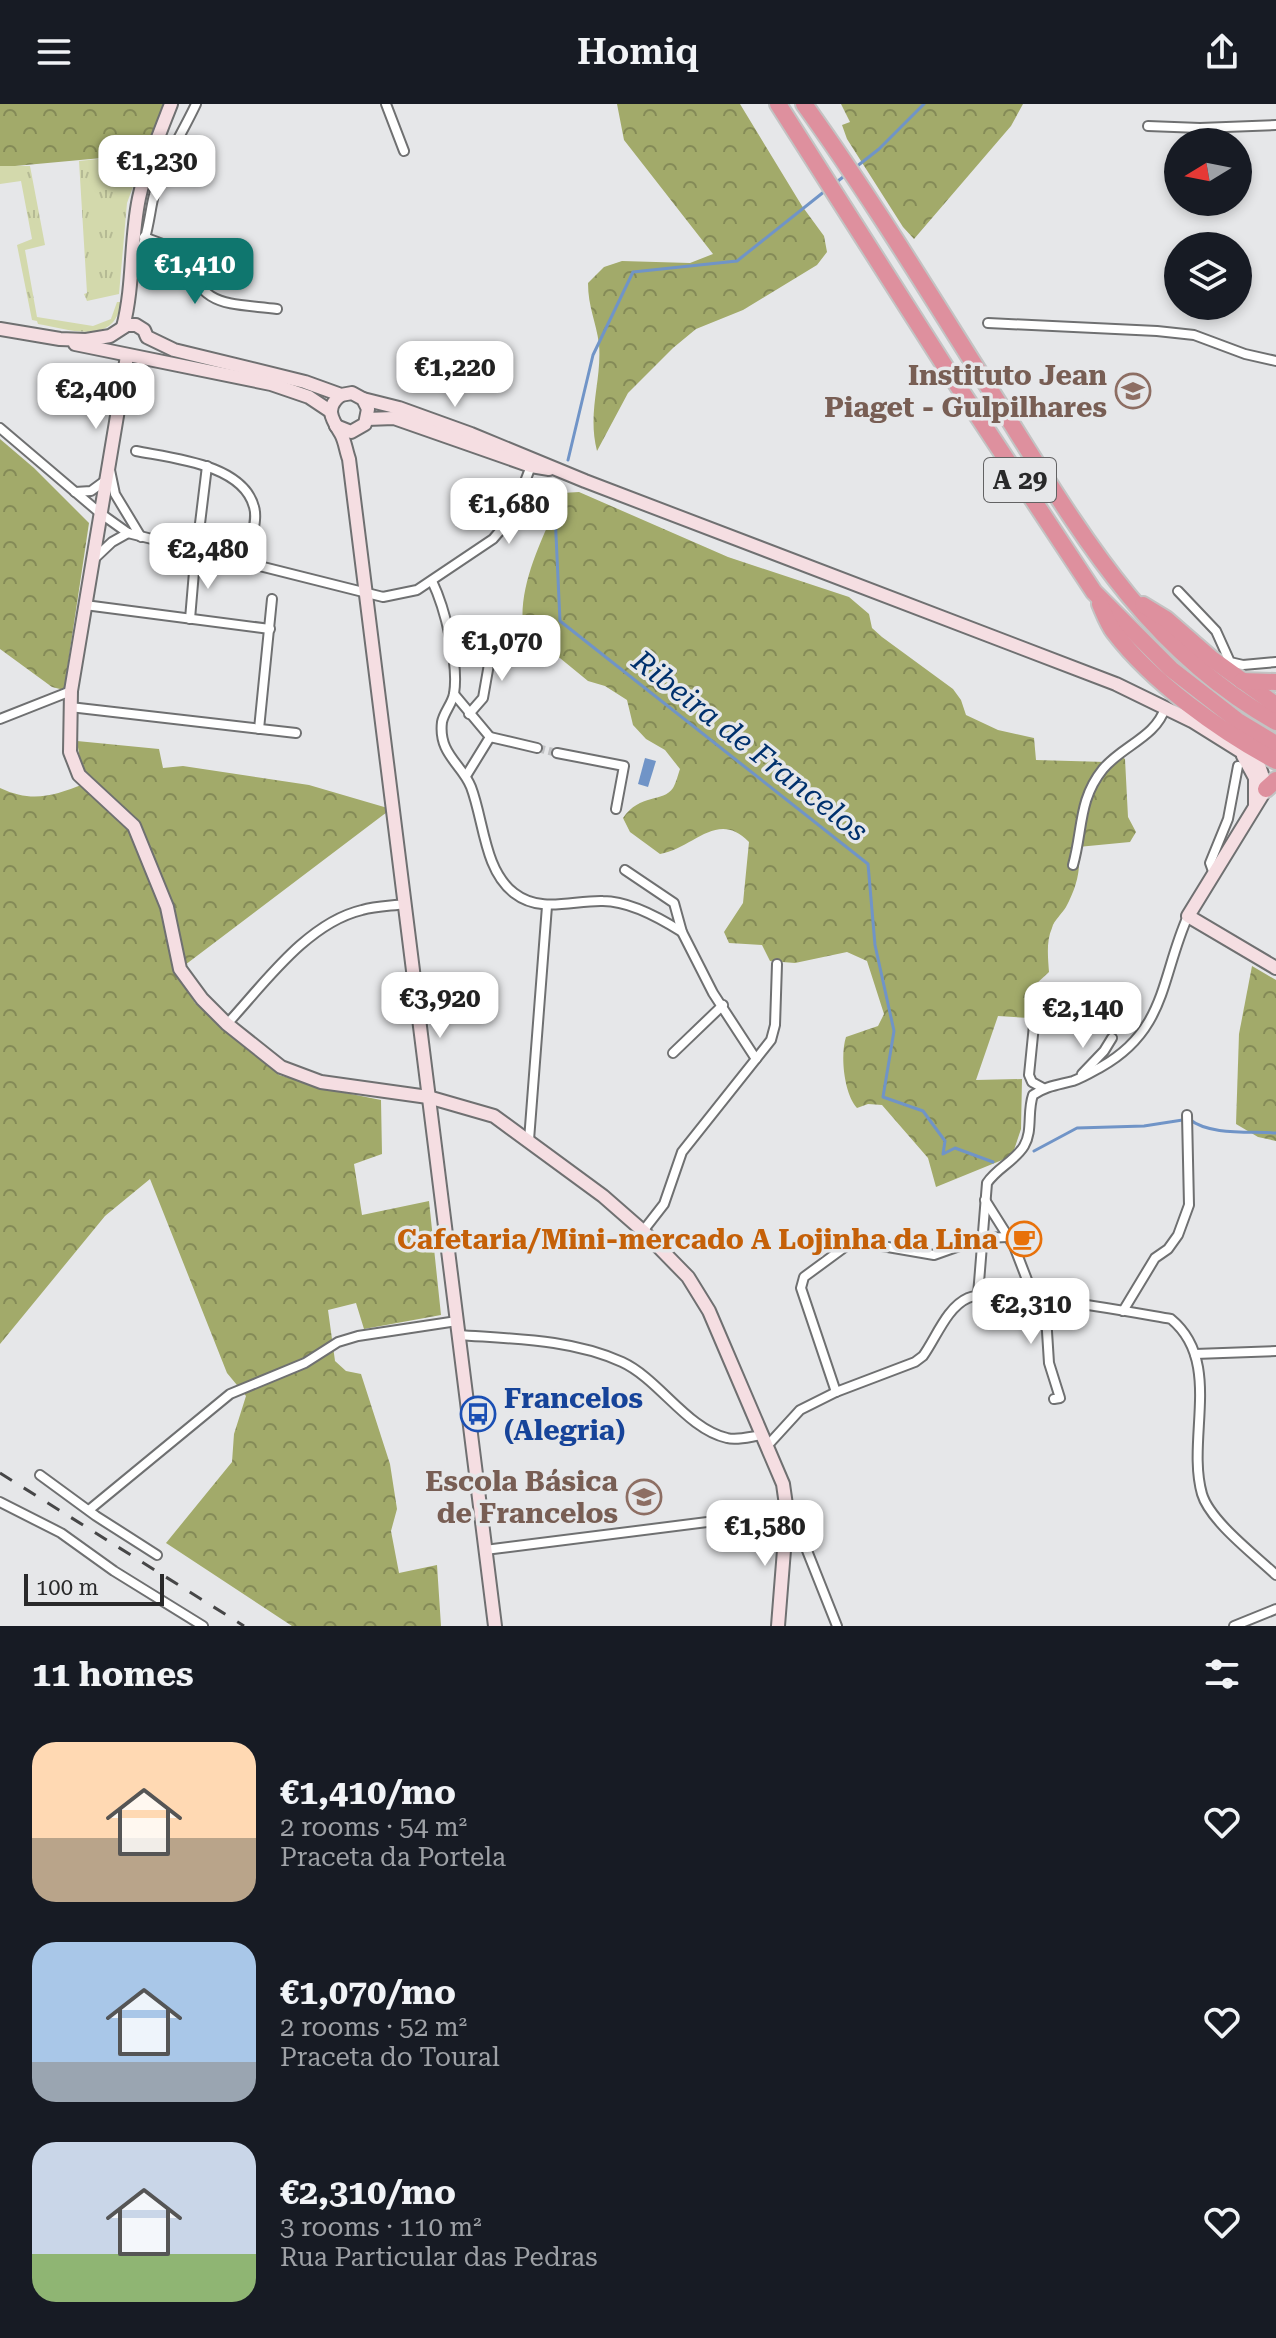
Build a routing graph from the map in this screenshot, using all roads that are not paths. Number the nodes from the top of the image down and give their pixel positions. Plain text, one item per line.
1 (171, 104) edge
2 (196, 104) edge
3 (386, 104) edge
4 (771, 104) edge
5 (804, 104) edge
6 (818, 104) edge
7 (781, 110) edge
8 (1276, 125) edge
9 (1148, 126) dead end
10 (830, 141) junction
11 (404, 151) dead end
12 (144, 237) junction
13 (132, 259) junction
14 (129, 300) junction
15 (277, 309) dead end
16 (988, 323) dead end
17 (0, 329) edge
18 (120, 330) junction
19 (144, 332) junction
20 (60, 339) junction
21 (128, 355) junction
22 (1276, 361) edge
23 (341, 395) junction
24 (363, 399) junction
25 (330, 411) junction
26 (367, 419) junction
27 (335, 425) junction
28 (0, 428) edge
29 (357, 430) junction
30 (136, 451) dead end
31 (349, 459) junction
32 (109, 465) junction
33 (207, 466) junction
34 (531, 466) junction
35 (567, 473) junction
36 (107, 480) junction
37 (75, 492) junction
38 (100, 513) junction
39 (128, 533) junction
40 (142, 537) junction
41 (198, 540) dead end
42 (249, 550) dead end
43 (195, 560) dead end
44 (92, 561) junction
45 (432, 581) junction
46 (1178, 591) dead end
47 (1094, 592) junction
48 (366, 594) junction
49 (1128, 596) junction
50 (272, 599) dead end
51 (85, 605) junction
52 (190, 619) junction
53 (270, 629) junction
54 (478, 647) dead end
55 (1276, 662) edge
56 (1239, 681) junction
57 (1276, 682) edge
58 (71, 691) junction
59 (454, 694) junction
60 (1276, 705) edge
61 (70, 707) junction
62 (1165, 708) junction
63 (469, 714) junction
64 (0, 719) edge
65 (1276, 722) edge
66 (259, 729) junction
67 (296, 733) dead end
68 (490, 737) junction
69 (1276, 744) edge
70 (537, 748) tunnel mouth
71 (1240, 751) junction
72 (557, 753) tunnel mouth
73 (1276, 761) edge
74 (1238, 766) dead end
75 (466, 776) junction
76 (1271, 785) edge
77 (1255, 806) junction
78 (616, 809) dead end
79 (1073, 865) dead end
80 (625, 870) dead end
81 (1214, 874) junction
82 (405, 904) junction
83 (547, 906) junction
84 (1188, 916) junction
85 (682, 932) junction
86 (777, 964) dead end
87 (1276, 968) edge
88 (1037, 995) dead end
89 (723, 1005) junction
90 (227, 1024) junction
91 (1112, 1038) dead end
92 (673, 1053) dead end
93 (756, 1059) junction
94 (1075, 1080) junction
95 (1043, 1088) junction
96 (428, 1097) junction
97 (1187, 1119) dead end
98 (529, 1140) junction
99 (985, 1200) junction
100 (643, 1231) junction
101 (1008, 1237) junction
102 (982, 1238) junction
103 (978, 1295) junction
104 (1034, 1298) junction
105 (1045, 1300) junction
106 (1123, 1311) junction
107 (457, 1321) junction
108 (458, 1335) junction
109 (1276, 1351) edge
110 (1195, 1354) junction
111 (836, 1392) junction
112 (1054, 1399) dead end
113 (766, 1440) junction
114 (40, 1475) dead end
115 (0, 1502) edge
116 (89, 1510) junction
117 (787, 1512) junction
118 (485, 1550) junction
119 (157, 1555) dead end
120 (1276, 1575) edge
121 (1276, 1609) edge
122 (203, 1626) edge
123 (495, 1626) edge
124 (778, 1626) edge
125 (837, 1626) edge
126 (1234, 1626) edge

1 - 13 main road
2 - 12 street
3 - 11 street
4 - 7 highway
5 - 10 highway, A 29
6 - 10 highway
7 - 47 highway, A 29
8 - 9 street
10 - 49 highway, A 29
12 - 13 street
12 - 15 street
13 - 14 main road
14 - 18 main road
14 - 19 main road
16 - 22 street
17 - 20 main road
18 - 19 main road
18 - 20 main road
18 - 21 main road
19 - 21 main road
19 - 23 main road
20 - 21 main road
21 - 25 main road
21 - 32 main road
23 - 24 main road
23 - 25 main road
24 - 26 main road
24 - 35 main road
25 - 27 main road
26 - 29 main road
26 - 34 main road
27 - 29 main road
27 - 31 main road
28 - 37 street
29 - 31 main road
30 - 33 street
31 - 48 main road
32 - 36 main road
32 - 40 street
33 - 41 street
33 - 42 street
34 - 35 main road
34 - 45 street
35 - 62 main road
36 - 37 street
36 - 38 main road
37 - 38 street
38 - 39 street
38 - 44 main road
39 - 40 street
39 - 44 street
40 - 48 street
43 - 52 street
44 - 51 main road
45 - 48 street
45 - 59 street
46 - 55 street
47 - 69 highway, A 29
47 - 73 highway, A 29
48 - 82 main road
49 - 56 highway, A 29
49 - 65 highway, A 29
50 - 53 street
51 - 52 street
51 - 58 main road
52 - 53 street
53 - 66 street
54 - 63 street
56 - 57 highway
56 - 60 highway, A 29
58 - 61 main road
58 - 64 street
59 - 63 street
59 - 75 street
61 - 66 street
61 - 90 main road
62 - 71 main road
62 - 79 street
63 - 68 street
66 - 67 street
68 - 70 street
68 - 75 street
71 - 76 main road
71 - 77 main road
72 - 78 street
74 - 81 street
75 - 83 street
76 - 77 main road
77 - 81 main road
80 - 85 street
81 - 84 main road
82 - 90 street
82 - 96 main road
83 - 85 street
83 - 98 street
84 - 87 main road
84 - 94 street
85 - 89 street
86 - 93 street
88 - 95 street
89 - 92 street
89 - 93 street
90 - 96 main road
91 - 94 street
93 - 100 street
94 - 95 street
95 - 99 street
96 - 98 main road
96 - 107 main road
97 - 106 street
98 - 100 main road
99 - 101 street
99 - 102 street
100 - 113 main road
101 - 102 street
101 - 104 street
102 - 103 street
102 - 111 street
103 - 104 street
103 - 111 street
104 - 105 street
105 - 106 street
105 - 112 street
106 - 110 street
107 - 108 main road
107 - 116 street
108 - 113 street
108 - 118 main road
109 - 110 street
110 - 120 street
111 - 113 street
113 - 117 main road
114 - 116 street
115 - 122 street
116 - 119 street
117 - 118 street
117 - 124 main road
117 - 125 street
118 - 123 main road
121 - 126 street

